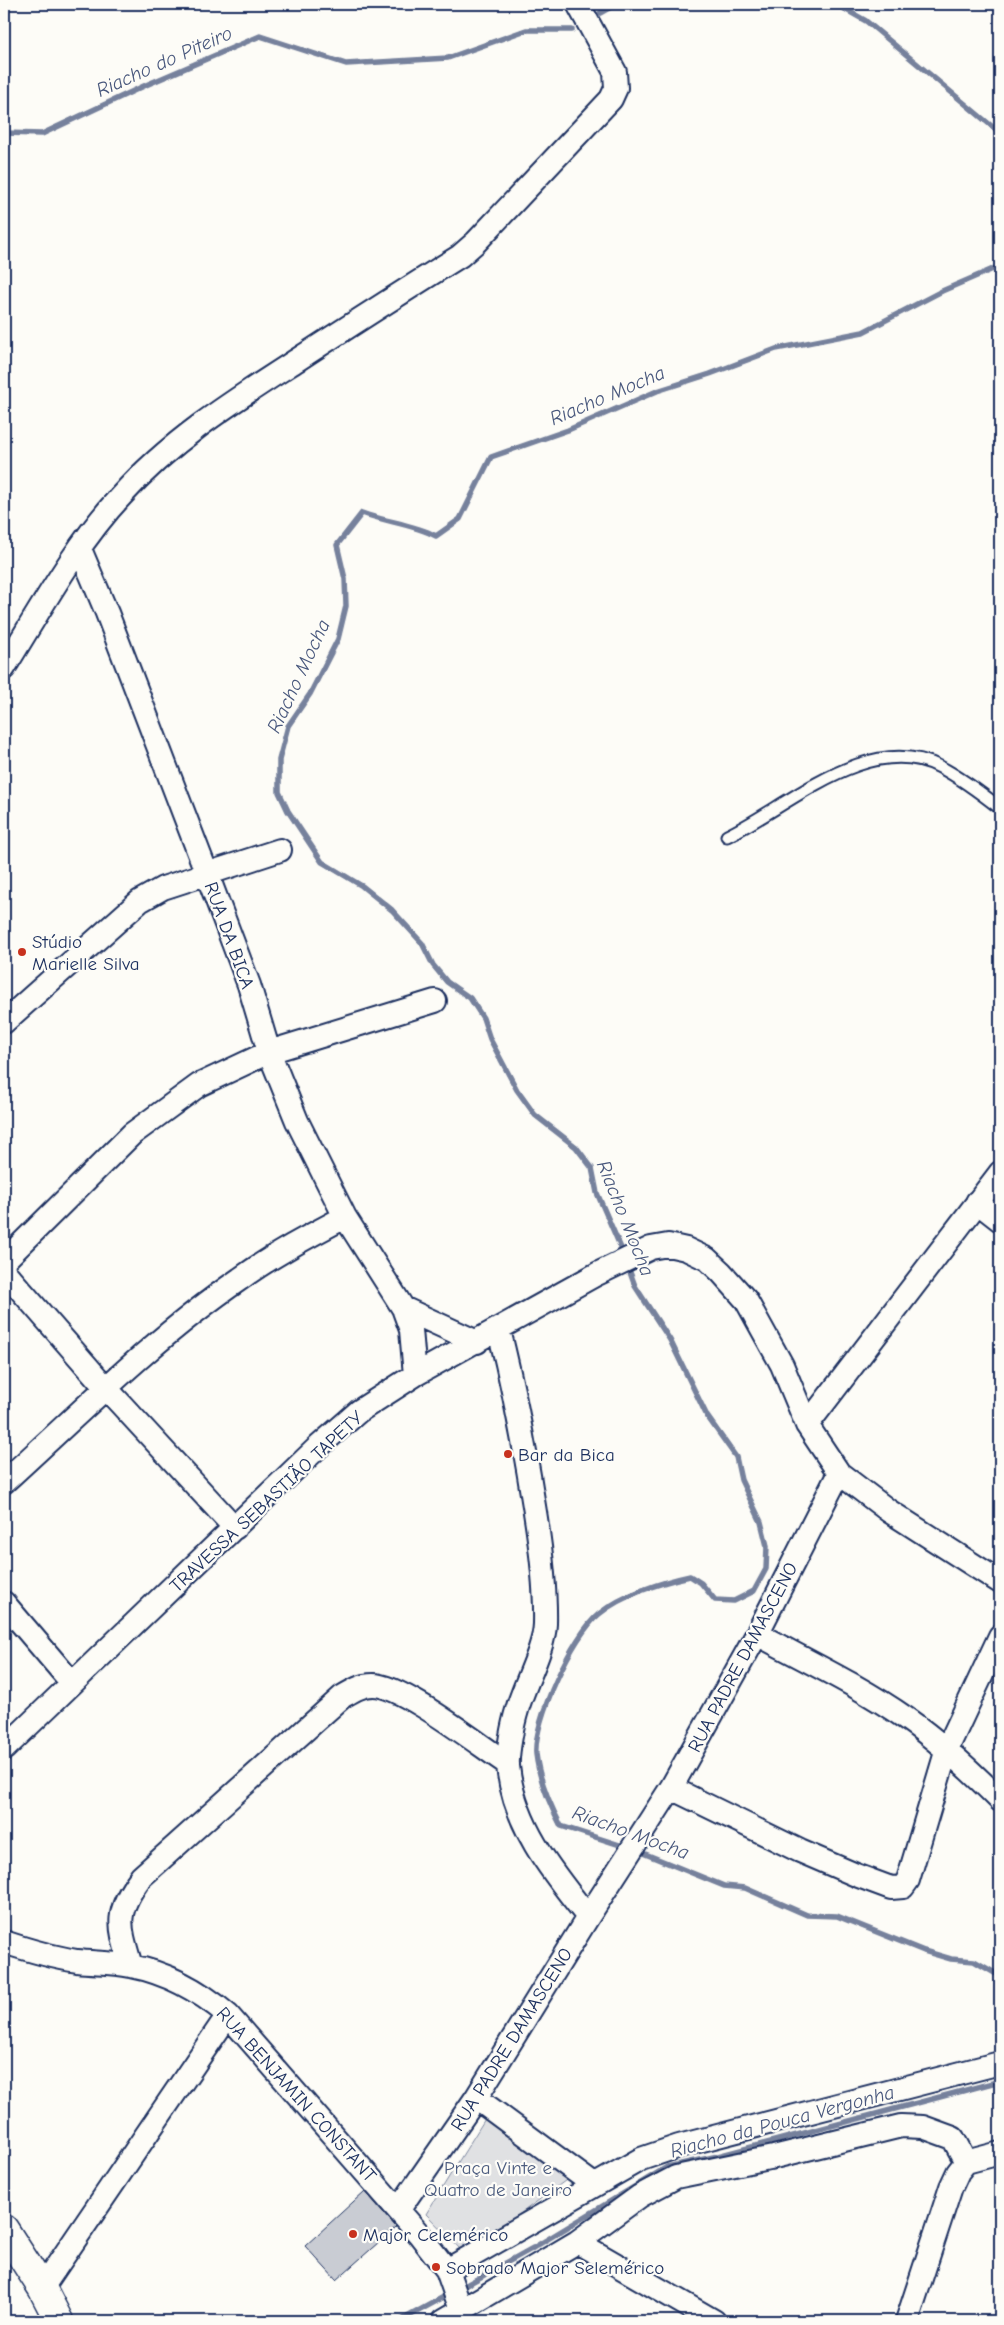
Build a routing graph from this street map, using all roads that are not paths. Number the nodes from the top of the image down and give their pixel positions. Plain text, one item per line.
1 (578, 4) edge
2 (80, 549) junction
3 (4, 668) edge
4 (1000, 808) edge
5 (727, 836) dead end
6 (280, 850) dead end
7 (207, 874) junction
8 (435, 1001) dead end
9 (5, 1018) edge
10 (270, 1052) junction
11 (1000, 1173) edge
12 (977, 1202) junction
13 (344, 1217) junction
14 (1000, 1220) edge
15 (4, 1261) edge
16 (4, 1271) edge
17 (403, 1308) junction
18 (499, 1330) junction
19 (477, 1342) junction
20 (415, 1375) junction
21 (106, 1388) junction
22 (807, 1425) junction
23 (839, 1473) junction
24 (4, 1482) edge
25 (235, 1528) junction
26 (1000, 1582) edge
27 (4, 1603) edge
28 (757, 1634) junction
29 (1000, 1636) edge
30 (72, 1683) junction
31 (4, 1748) edge
32 (946, 1748) junction
33 (508, 1764) junction
34 (671, 1788) junction
35 (1000, 1800) edge
36 (588, 1917) junction
37 (4, 1942) edge
38 (131, 1966) junction
39 (228, 2015) junction
40 (1000, 2063) edge
41 (476, 2098) junction
42 (1000, 2153) edge
43 (966, 2162) junction
44 (594, 2185) junction
45 (399, 2209) junction
46 (4, 2229) edge
47 (577, 2242) junction
48 (449, 2276) junction
49 (42, 2288) junction
50 (457, 2315) edge
51 (59, 2321) edge
52 (714, 2321) edge
53 (907, 2321) edge

1 - 2 street
2 - 3 street
2 - 7 street, RUA DA BICA
4 - 5 lane
6 - 7 street
7 - 9 street
7 - 10 street, RUA DA BICA
8 - 10 street
10 - 13 street, RUA DA BICA
10 - 15 street
11 - 12 street
12 - 14 street
12 - 22 street
13 - 17 street, RUA DA BICA
13 - 21 street
16 - 21 street
17 - 19 street
17 - 20 street, RUA DA BICA
18 - 19 street, TRAVESSA SEBASTIÃO TAPETY
18 - 22 street, TRAVESSA SEBASTIÃO TAPETY
18 - 33 street
19 - 20 street, TRAVESSA SEBASTIÃO TAPETY
20 - 25 street, TRAVESSA SEBASTIÃO TAPETY
21 - 24 street
21 - 25 street
22 - 23 street
23 - 26 street
23 - 28 street, RUA PADRE DAMASCENO
25 - 30 street, TRAVESSA SEBASTIÃO TAPETY
27 - 30 street
28 - 32 street
28 - 34 street, RUA PADRE DAMASCENO
29 - 32 street
30 - 31 street, TRAVESSA SEBASTIÃO TAPETY
32 - 34 street
32 - 35 street
33 - 36 street
33 - 38 street
34 - 36 street, RUA PADRE DAMASCENO
36 - 41 street, RUA PADRE DAMASCENO
37 - 38 street, RUA BENJAMIN CONSTANT
38 - 39 street, RUA BENJAMIN CONSTANT
39 - 45 street, RUA BENJAMIN CONSTANT
39 - 49 street
40 - 44 street
41 - 44 street
41 - 45 street, RUA PADRE DAMASCENO
42 - 43 street
43 - 47 street
43 - 53 street
44 - 48 street
45 - 48 street, RUA BENJAMIN CONSTANT
46 - 49 main road
47 - 50 street
47 - 52 street
48 - 50 street, RUA BENJAMIN CONSTANT
49 - 51 main road

